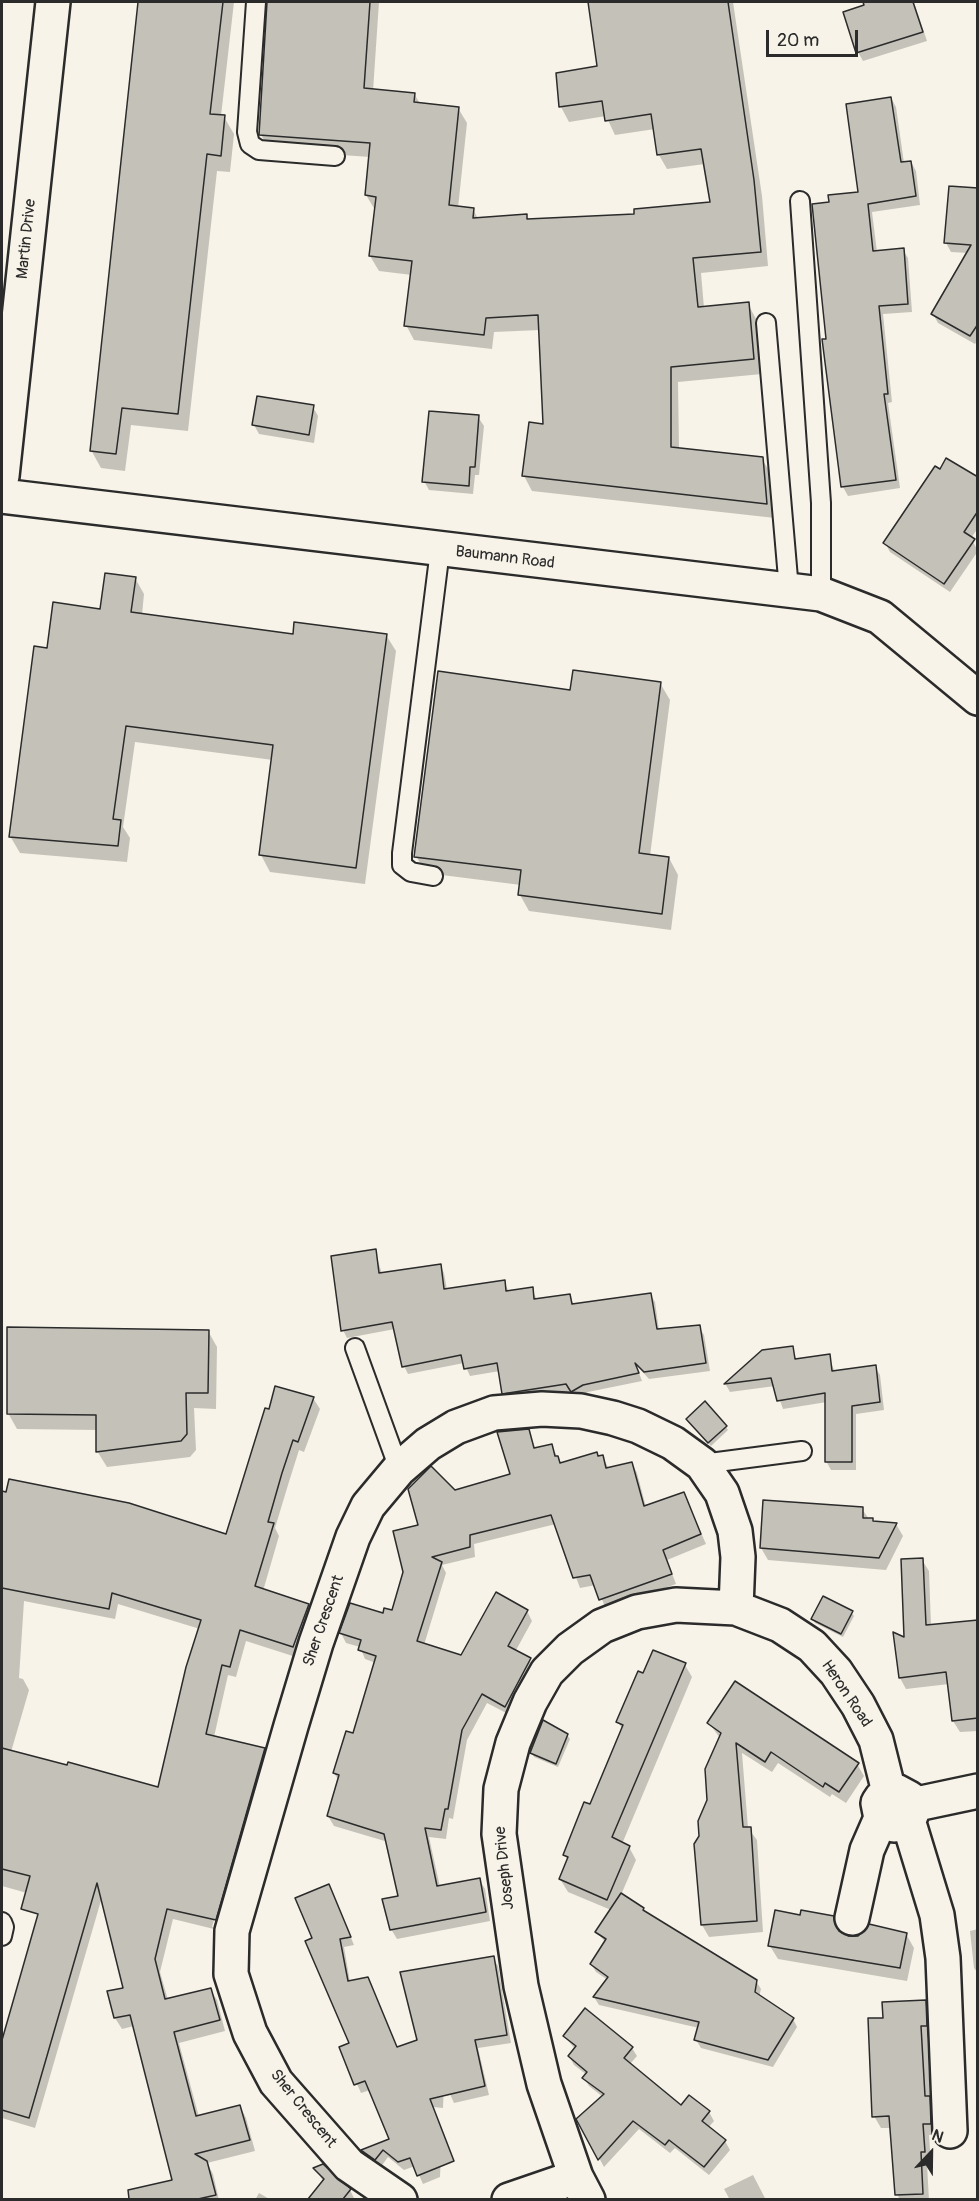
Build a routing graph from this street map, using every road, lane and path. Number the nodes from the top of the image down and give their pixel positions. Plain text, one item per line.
1 (53, 2) edge
2 (256, 2) edge
3 (335, 156) dead end
4 (800, 201) dead end
5 (766, 323) dead end
6 (2, 476) edge
7 (2, 496) edge
8 (440, 550) junction
9 (789, 590) junction
10 (821, 594) junction
11 (978, 698) edge
12 (433, 876) dead end
13 (355, 1348) dead end
14 (802, 1451) dead end
15 (702, 1464) junction
16 (399, 1469) junction
17 (736, 1608) junction
18 (978, 1791) edge
19 (898, 1809) junction
20 (852, 1918) dead end
21 (2, 1922) edge
22 (2, 1936) edge
23 (950, 2131) dead end
24 (582, 2188) edge
25 (400, 2199) edge
26 (509, 2199) edge

1 - 6 street, Martin Drive
2 - 3 lane
4 - 10 lane
5 - 9 lane
7 - 8 street, Baumann Road
8 - 9 street, Baumann Road
8 - 12 lane
9 - 10 street, Baumann Road
10 - 11 street, Baumann Road
13 - 16 lane
14 - 15 lane
15 - 16 street, Sher Crescent
15 - 17 street, Sher Crescent
16 - 25 street, Sher Crescent
17 - 19 street, Heron Road
17 - 24 street, Joseph Drive
18 - 19 street
19 - 20 street
19 - 23 street, Heron Road
21 - 22 lane
24 - 26 street

